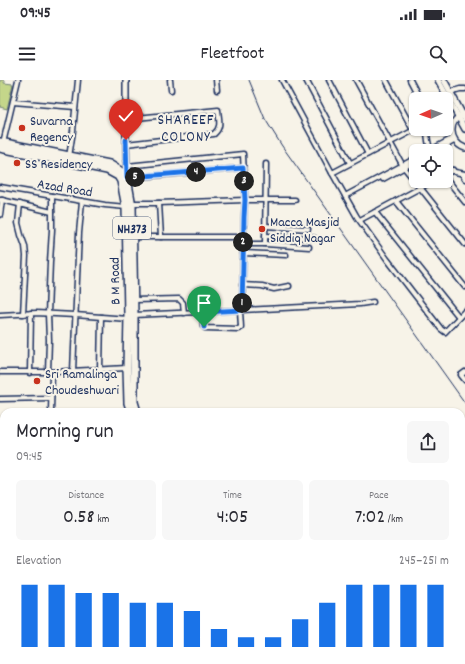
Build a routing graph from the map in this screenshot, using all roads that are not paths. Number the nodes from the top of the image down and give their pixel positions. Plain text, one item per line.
1 (18, 80) edge
2 (78, 80) edge
3 (126, 80) edge
4 (170, 80) edge
5 (216, 80) edge
6 (282, 80) edge
7 (306, 80) edge
8 (329, 80) edge
9 (356, 80) edge
10 (386, 80) edge
11 (410, 80) edge
12 (438, 80) edge
13 (444, 80) edge
14 (465, 89) edge
15 (171, 90) dead end
16 (216, 90) dead end
17 (416, 92) edge
18 (447, 92) edge
19 (447, 92) edge
20 (453, 92) edge
21 (453, 101) edge
22 (13, 102) junction
23 (75, 107) junction
24 (463, 116) edge
25 (126, 119) junction
26 (409, 121) edge
27 (465, 129) edge
28 (409, 133) edge
29 (454, 139) junction
30 (390, 143) junction
31 (126, 144) junction
32 (445, 144) edge
33 (1, 145) edge
34 (465, 148) edge
35 (368, 154) junction
36 (69, 157) junction
37 (409, 162) edge
38 (266, 164) dead end
39 (350, 164) junction
40 (409, 164) edge
41 (96, 165) junction
42 (127, 166) junction
43 (403, 166) junction
44 (243, 168) junction
45 (453, 170) edge
46 (332, 173) junction
47 (409, 174) edge
48 (464, 174) edge
49 (127, 178) junction
50 (465, 179) edge
51 (0, 187) edge
52 (453, 187) edge
53 (420, 188) joint
54 (52, 196) junction
55 (346, 197) junction
56 (1, 200) edge
57 (245, 200) junction
58 (266, 200) junction
59 (295, 200) dead end
60 (82, 201) junction
61 (396, 201) junction
62 (465, 202) edge
63 (159, 203) junction
64 (20, 204) junction
65 (128, 205) junction
66 (52, 212) junction
67 (375, 212) junction
68 (0, 215) edge
69 (360, 220) junction
70 (266, 226) junction
71 (308, 229) dead end
72 (265, 236) junction
73 (132, 237) junction
74 (161, 237) junction
75 (243, 237) junction
76 (314, 238) dead end
77 (243, 244) junction
78 (265, 244) junction
79 (465, 244) edge
80 (310, 247) dead end
81 (243, 253) junction
82 (286, 255) dead end
83 (242, 285) junction
84 (289, 286) dead end
85 (465, 287) edge
86 (134, 300) junction
87 (373, 302) dead end
88 (241, 310) junction
89 (465, 311) edge
90 (203, 312) junction
91 (31, 313) junction
92 (184, 313) junction
93 (23, 314) junction
94 (48, 314) junction
95 (0, 315) edge
96 (75, 315) junction
97 (101, 317) junction
98 (131, 317) junction
99 (459, 318) junction
100 (130, 368) junction
101 (100, 370) junction
102 (73, 371) junction
103 (0, 372) edge
104 (50, 372) junction
105 (465, 372) edge
106 (30, 373) junction
107 (465, 380) edge
108 (51, 398) junction
109 (0, 399) edge
110 (51, 408) edge
111 (130, 408) edge
112 (136, 408) edge

1 - 22 street
2 - 23 street
3 - 25 street
4 - 15 street
5 - 16 street
6 - 46 street
7 - 39 street
8 - 35 street
9 - 30 street
10 - 26 street
11 - 17 street
12 - 18 street
13 - 19 street
14 - 20 street
21 - 24 street
22 - 23 street
22 - 33 street
23 - 36 street
24 - 27 street
24 - 29 street
25 - 31 street
25 - 31 street
28 - 30 street
29 - 32 street
29 - 34 street
30 - 35 street
30 - 43 street
31 - 42 street
33 - 36 highway, NH373
33 - 41 highway, B M Road / NH373
35 - 39 street
36 - 41 highway, NH373
37 - 43 street
38 - 58 street
39 - 46 street
40 - 43 street
41 - 49 highway, NH373
41 - 65 highway, B M Road / NH373
42 - 44 street
42 - 49 street
43 - 47 street
43 - 55 street
44 - 49 street
44 - 57 street
45 - 48 street
46 - 55 street
48 - 50 street
49 - 65 highway, NH373
51 - 54 street, Azad Road
52 - 62 street
53 - 61 street
53 - 79 street
54 - 60 street, Azad Road
54 - 66 street
55 - 69 street
56 - 64 street
56 - 68 street
57 - 58 street, Azad Road
57 - 63 street, Azad Road
57 - 75 street
58 - 59 street, Azad Road
58 - 70 street
60 - 65 street, Azad Road
60 - 96 street
61 - 67 street
61 - 85 street
63 - 65 street, Azad Road
63 - 74 street
64 - 66 street
64 - 93 street
65 - 73 highway, NH373
65 - 98 highway, B M Road / NH373
66 - 94 street
67 - 69 street
67 - 99 street
69 - 99 street
70 - 71 street
70 - 72 street
72 - 76 street
72 - 78 street
73 - 74 street
73 - 86 highway, NH373
74 - 75 street
75 - 77 street
77 - 78 street
77 - 81 street
78 - 80 street
81 - 82 street
81 - 83 street
83 - 84 street
83 - 88 street
86 - 92 street
86 - 98 highway, NH373
87 - 88 street
88 - 90 street
88 - 90 street
89 - 99 street
90 - 92 street
91 - 93 street
91 - 94 street
91 - 106 street
92 - 98 street
93 - 95 street
94 - 96 street
94 - 104 street
96 - 97 street
96 - 102 street
97 - 98 street
97 - 101 street
98 - 100 highway, B M Road / NH373
100 - 101 street
100 - 111 highway, B M Road / NH373
100 - 112 highway, NH373
101 - 102 street
102 - 104 street
103 - 106 street
104 - 106 street
104 - 108 street
105 - 107 street
108 - 109 street
108 - 110 street

